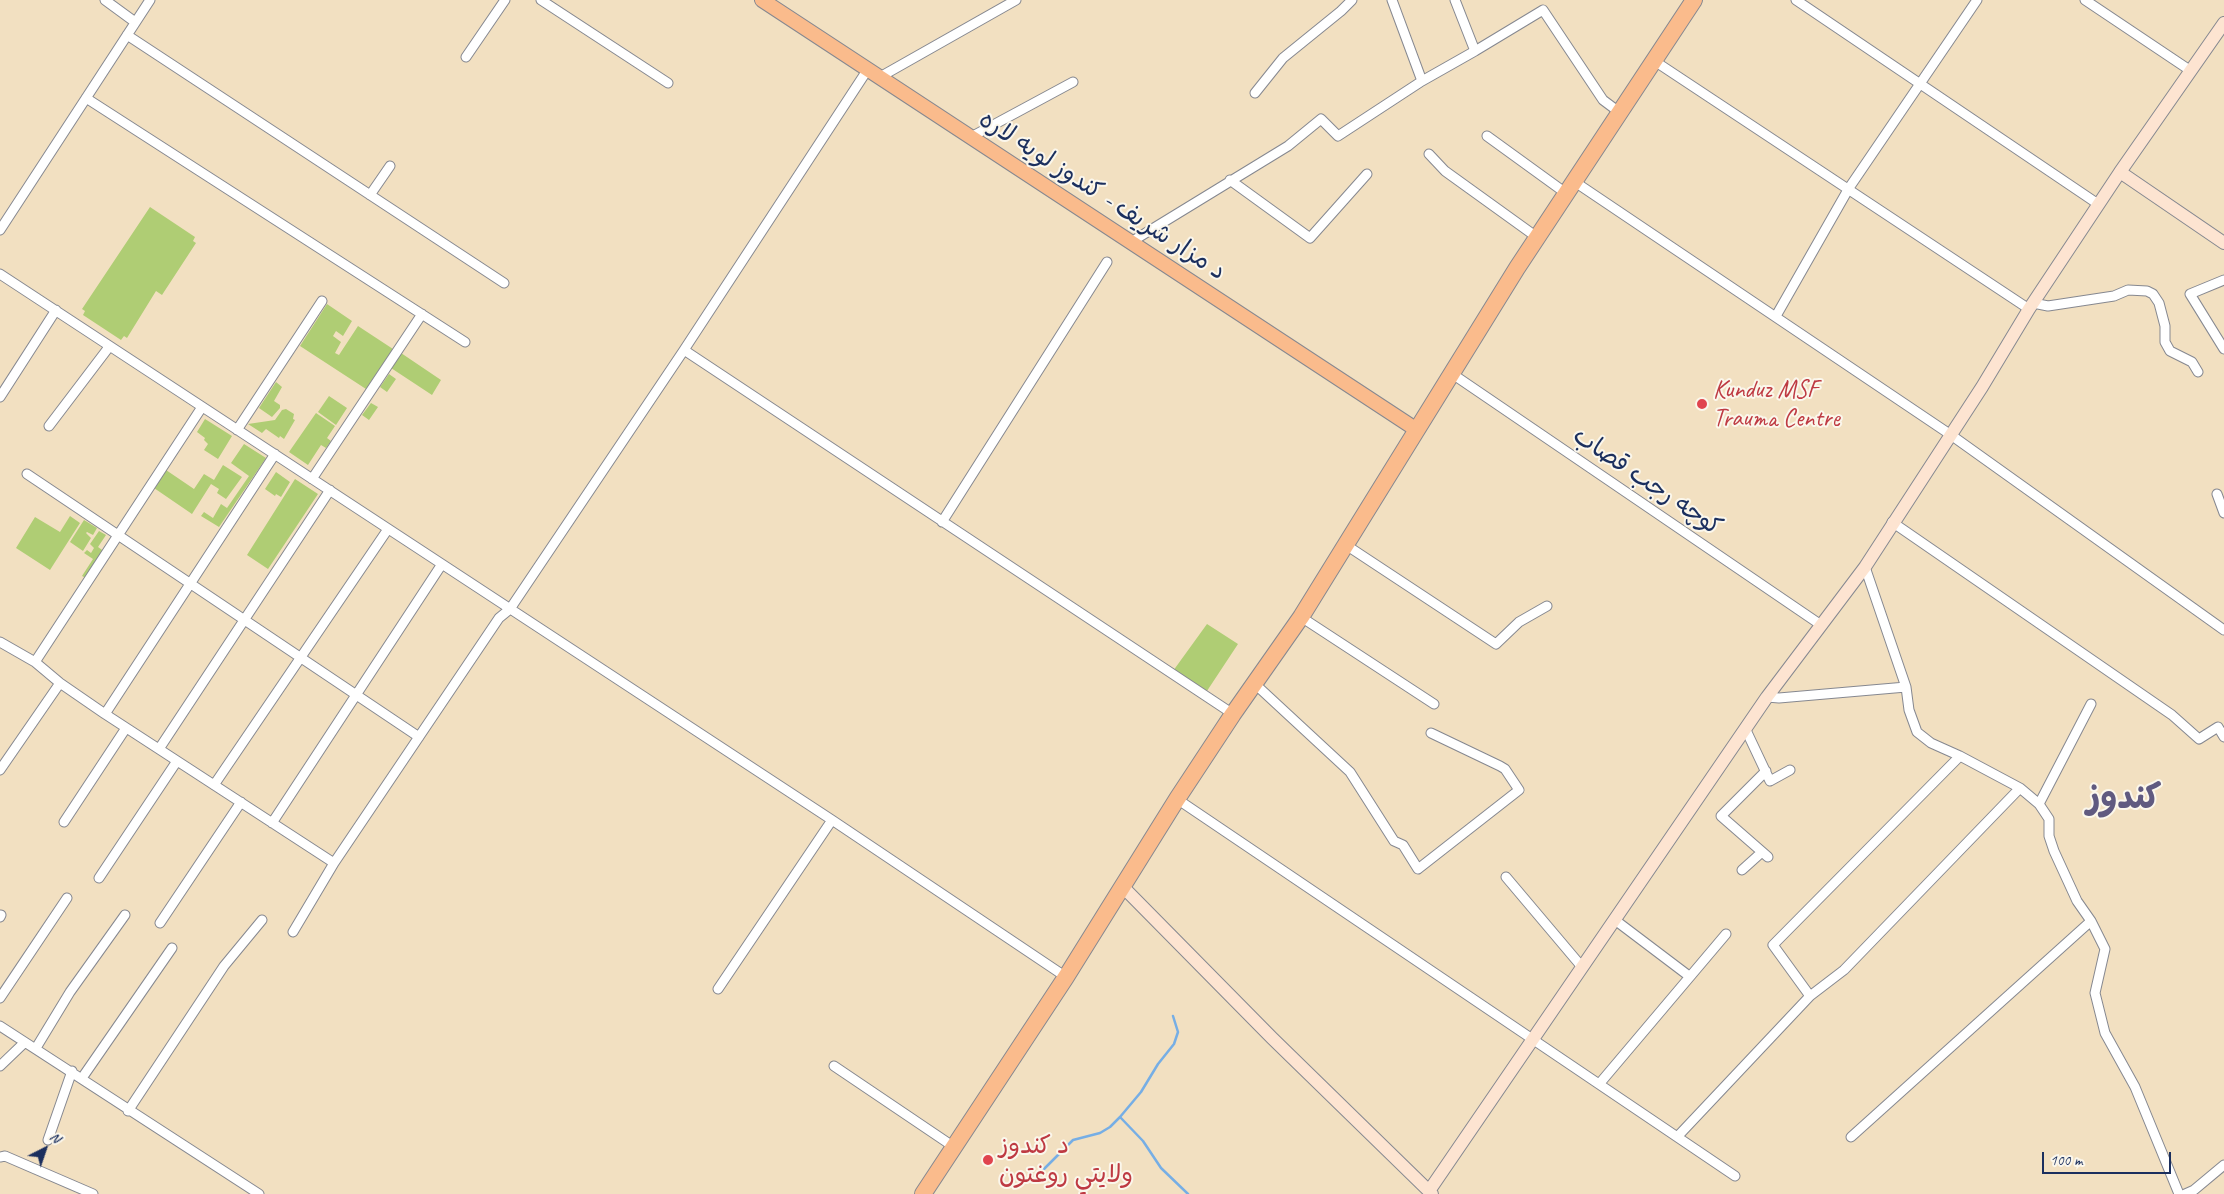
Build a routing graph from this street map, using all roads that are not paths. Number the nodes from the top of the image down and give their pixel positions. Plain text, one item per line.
1 (105, 0) edge
2 (150, 0) edge
3 (505, 0) edge
4 (541, 0) edge
5 (762, 0) edge
6 (1016, 0) edge
7 (1352, 0) edge
8 (1392, 0) edge
9 (1455, 0) edge
10 (1694, 0) edge
11 (1796, 0) edge
12 (1977, 0) edge
13 (2085, 0) edge
14 (135, 22) junction
15 (2224, 23) edge
16 (127, 35) junction
17 (1474, 51) junction
18 (466, 56) dead end
19 (1653, 60) junction
20 (2191, 71) junction
21 (874, 73) junction
22 (1422, 81) junction
23 (1073, 82) dead end
24 (668, 83) dead end
25 (1920, 84) junction
26 (1255, 93) dead end
27 (86, 98) junction
28 (1619, 112) junction
29 (1486, 136) dead end
30 (971, 137) junction
31 (1429, 154) dead end
32 (390, 166) dead end
33 (2120, 172) junction
34 (1367, 174) dead end
35 (1230, 180) junction
36 (1571, 188) junction
37 (1849, 188) junction
38 (370, 195) junction
39 (2098, 204) junction
40 (0, 230) edge
41 (1538, 238) junction
42 (1130, 242) junction
43 (2224, 243) edge
44 (1107, 262) dead end
45 (0, 274) edge
46 (2224, 280) edge
47 (504, 283) dead end
48 (322, 300) dead end
49 (2031, 306) junction
50 (56, 310) junction
51 (422, 314) junction
52 (1776, 316) junction
53 (465, 342) dead end
54 (109, 347) junction
55 (2224, 349) edge
56 (684, 350) junction
57 (2198, 372) dead end
58 (1451, 373) junction
59 (0, 397) edge
60 (202, 407) junction
61 (49, 426) dead end
62 (237, 430) junction
63 (1417, 430) junction
64 (1951, 436) junction
65 (275, 454) junction
66 (27, 474) dead end
67 (312, 479) junction
68 (330, 490) junction
69 (2217, 494) dead end
70 (2224, 513) edge
71 (942, 522) junction
72 (1892, 522) junction
73 (388, 529) junction
74 (118, 535) junction
75 (1346, 545) junction
76 (442, 564) junction
77 (1864, 567) junction
78 (190, 583) junction
79 (1547, 606) dead end
80 (510, 609) junction
81 (1301, 617) junction
82 (244, 620) junction
83 (1821, 624) junction
84 (2224, 630) edge
85 (0, 642) edge
86 (300, 658) junction
87 (35, 662) junction
88 (60, 683) junction
89 (1255, 684) junction
90 (1906, 687) junction
91 (356, 695) junction
92 (1767, 697) junction
93 (1434, 704) dead end
94 (2091, 704) dead end
95 (105, 714) junction
96 (1233, 714) junction
97 (126, 728) junction
98 (1745, 728) junction
99 (1431, 733) dead end
100 (419, 737) junction
101 (2224, 737) edge
102 (159, 749) junction
103 (1960, 756) junction
104 (177, 761) junction
105 (0, 770) edge
106 (1790, 770) dead end
107 (1766, 771) junction
108 (214, 785) junction
109 (2020, 788) junction
110 (1177, 799) junction
111 (240, 802) junction
112 (2039, 804) junction
113 (832, 820) junction
114 (64, 822) dead end
115 (272, 823) junction
116 (334, 863) junction
117 (1742, 870) dead end
118 (1506, 877) dead end
119 (100, 878) dead end
120 (1123, 887) junction
121 (67, 898) dead end
122 (125, 914) dead end
123 (262, 920) dead end
124 (1615, 920) junction
125 (2091, 921) junction
126 (160, 922) dead end
127 (293, 932) dead end
128 (1726, 934) dead end
129 (172, 948) dead end
130 (1582, 967) junction
131 (1689, 976) junction
132 (1066, 977) junction
133 (718, 990) dead end
134 (1810, 996) junction
135 (0, 998) edge
136 (0, 1026) edge
137 (1532, 1038) junction
138 (24, 1043) junction
139 (36, 1048) junction
140 (0, 1066) edge
141 (834, 1066) dead end
142 (72, 1071) junction
143 (82, 1078) junction
144 (1600, 1083) junction
145 (128, 1111) junction
146 (1678, 1136) junction
147 (1851, 1137) dead end
148 (48, 1140) dead end
149 (954, 1147) junction
150 (0, 1157) edge
151 (2224, 1165) edge
152 (1736, 1176) dead end
153 (1430, 1193) edge
154 (93, 1194) edge
155 (259, 1194) edge
156 (923, 1194) edge
157 (2179, 1194) edge
158 (2185, 1194) edge

1 - 14 street
2 - 14 street
3 - 18 street
4 - 24 street
5 - 21 main road, د مزار شریف - کندوز لویه لاره
6 - 21 street
7 - 26 street
8 - 22 street
9 - 17 street
10 - 19 highway
11 - 25 street
12 - 25 street
13 - 20 street
14 - 16 street
15 - 20 street
16 - 27 street
16 - 38 street
17 - 22 street
17 - 28 street
19 - 28 highway
19 - 37 street
20 - 33 street
21 - 30 main road, د مزار شریف - کندوز لویه لاره
21 - 56 street
22 - 35 street
23 - 30 street
25 - 37 street
25 - 39 street
27 - 40 street
27 - 51 street
28 - 36 highway
29 - 36 street
30 - 42 main road, د مزار شریف - کندوز لویه لاره
31 - 41 street
32 - 38 street
33 - 39 street
33 - 43 street
34 - 35 street
35 - 42 street
36 - 41 highway
36 - 52 street
37 - 49 street
37 - 52 street
38 - 47 street
39 - 49 street
41 - 58 highway
42 - 63 main road, د مزار شریف - کندوز لویه لاره
44 - 71 street
45 - 50 street
46 - 55 street
48 - 62 street
49 - 57 street
49 - 64 street
50 - 54 street
50 - 59 street
51 - 53 street
51 - 67 street
52 - 64 street
54 - 60 street
54 - 61 street
56 - 71 street
56 - 80 street
58 - 63 highway
58 - 83 street, کوچه رجب قصاب
60 - 62 street
60 - 74 street
62 - 65 street
63 - 75 highway
64 - 72 street
64 - 84 street
65 - 67 street
65 - 78 street
66 - 74 street
67 - 68 street
68 - 73 street
68 - 82 street
69 - 70 street
71 - 96 street
72 - 77 street
72 - 101 street
73 - 76 street
73 - 86 street
74 - 78 street
74 - 87 street
75 - 79 street
75 - 81 highway
76 - 80 street
76 - 91 street
77 - 83 street
77 - 90 street
78 - 82 street
78 - 95 street
80 - 100 street
80 - 113 street
81 - 89 highway
81 - 93 street
82 - 86 street
82 - 102 street
83 - 92 street
85 - 87 street
86 - 91 street
86 - 108 street
87 - 88 street
88 - 95 street
88 - 105 street
89 - 96 highway
89 - 99 street
90 - 92 street
90 - 103 street
91 - 100 street
91 - 115 street
92 - 98 street
94 - 112 street
95 - 97 street
96 - 110 highway
97 - 102 street
97 - 114 street
98 - 107 street
98 - 124 street
100 - 116 street
102 - 104 street
103 - 109 street
103 - 134 street
104 - 108 street
104 - 119 street
106 - 107 street
107 - 117 street
108 - 111 street
109 - 112 street
109 - 134 street
110 - 120 highway
110 - 137 street
111 - 115 street
111 - 126 street
112 - 125 street
113 - 132 street
113 - 133 street
115 - 116 street
116 - 127 street
118 - 130 street
120 - 132 highway
120 - 153 street
121 - 135 street
122 - 139 street
123 - 145 street
124 - 130 street
124 - 131 street
125 - 147 street
125 - 157 street
128 - 131 street
129 - 143 street
130 - 137 street
131 - 144 street
132 - 149 highway
134 - 146 street
136 - 138 street
137 - 144 street
137 - 153 street
138 - 139 street
138 - 140 street
139 - 142 street
141 - 149 street
142 - 143 street
142 - 148 street
143 - 145 street
144 - 146 street
145 - 155 street
146 - 152 street
149 - 156 highway
150 - 154 street
151 - 158 street

